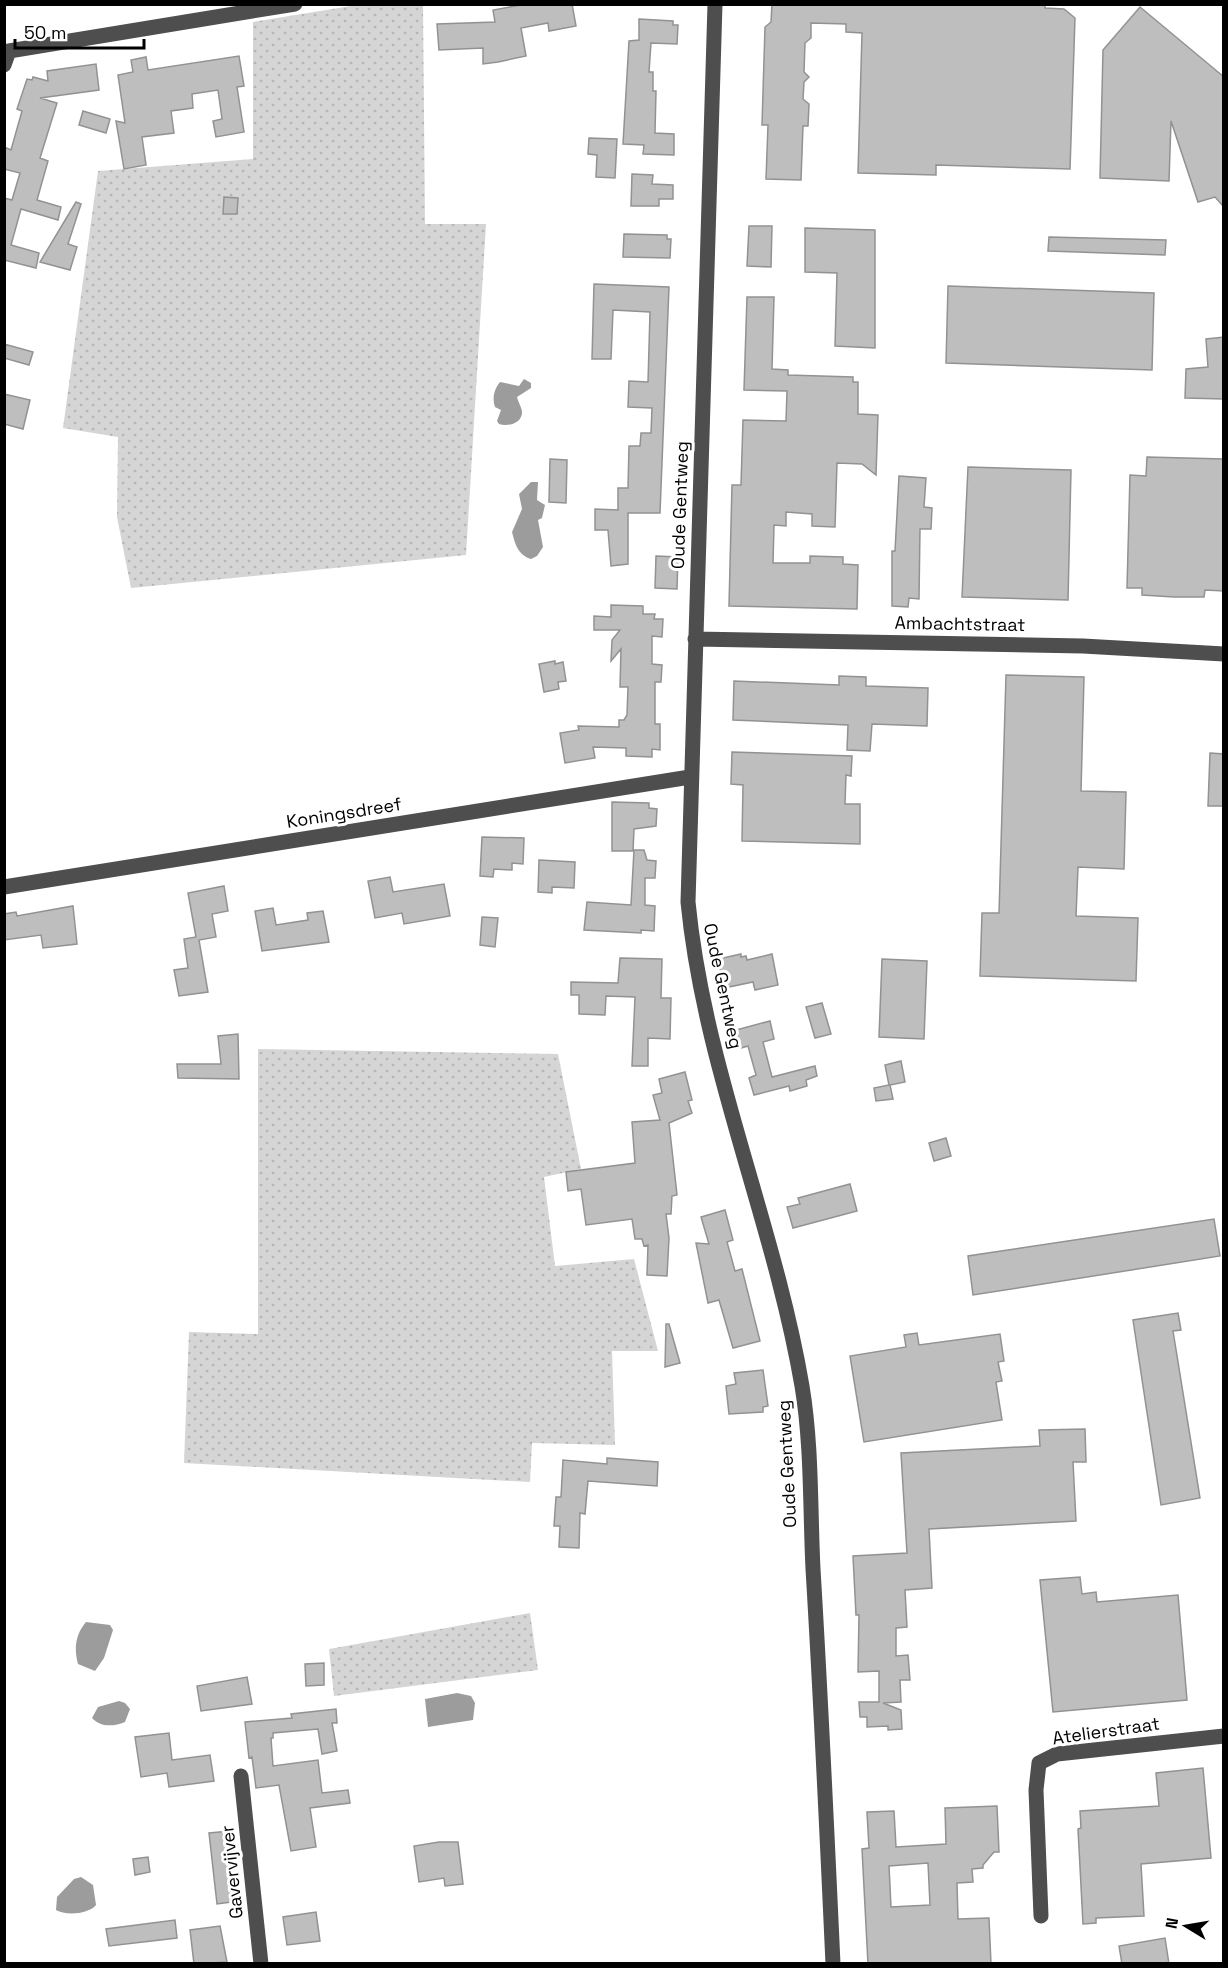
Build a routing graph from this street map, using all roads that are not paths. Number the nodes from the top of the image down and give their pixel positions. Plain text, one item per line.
1 (295, 4) edge
2 (715, 4) edge
3 (6, 56) edge
4 (695, 639) junction
5 (1224, 654) edge
6 (690, 777) junction
7 (4, 886) edge
8 (1224, 1736) edge
9 (241, 1776) dead end
10 (1041, 1916) dead end
11 (261, 1964) edge
12 (833, 1964) edge

1 - 3 street
2 - 4 street, Oude Gentweg
4 - 5 street, Ambachtstraat
4 - 6 street, Oude Gentweg
6 - 7 street, Koningsdreef
6 - 12 street, Oude Gentweg
8 - 10 street, Atelierstraat
9 - 11 street, Gavervijver

